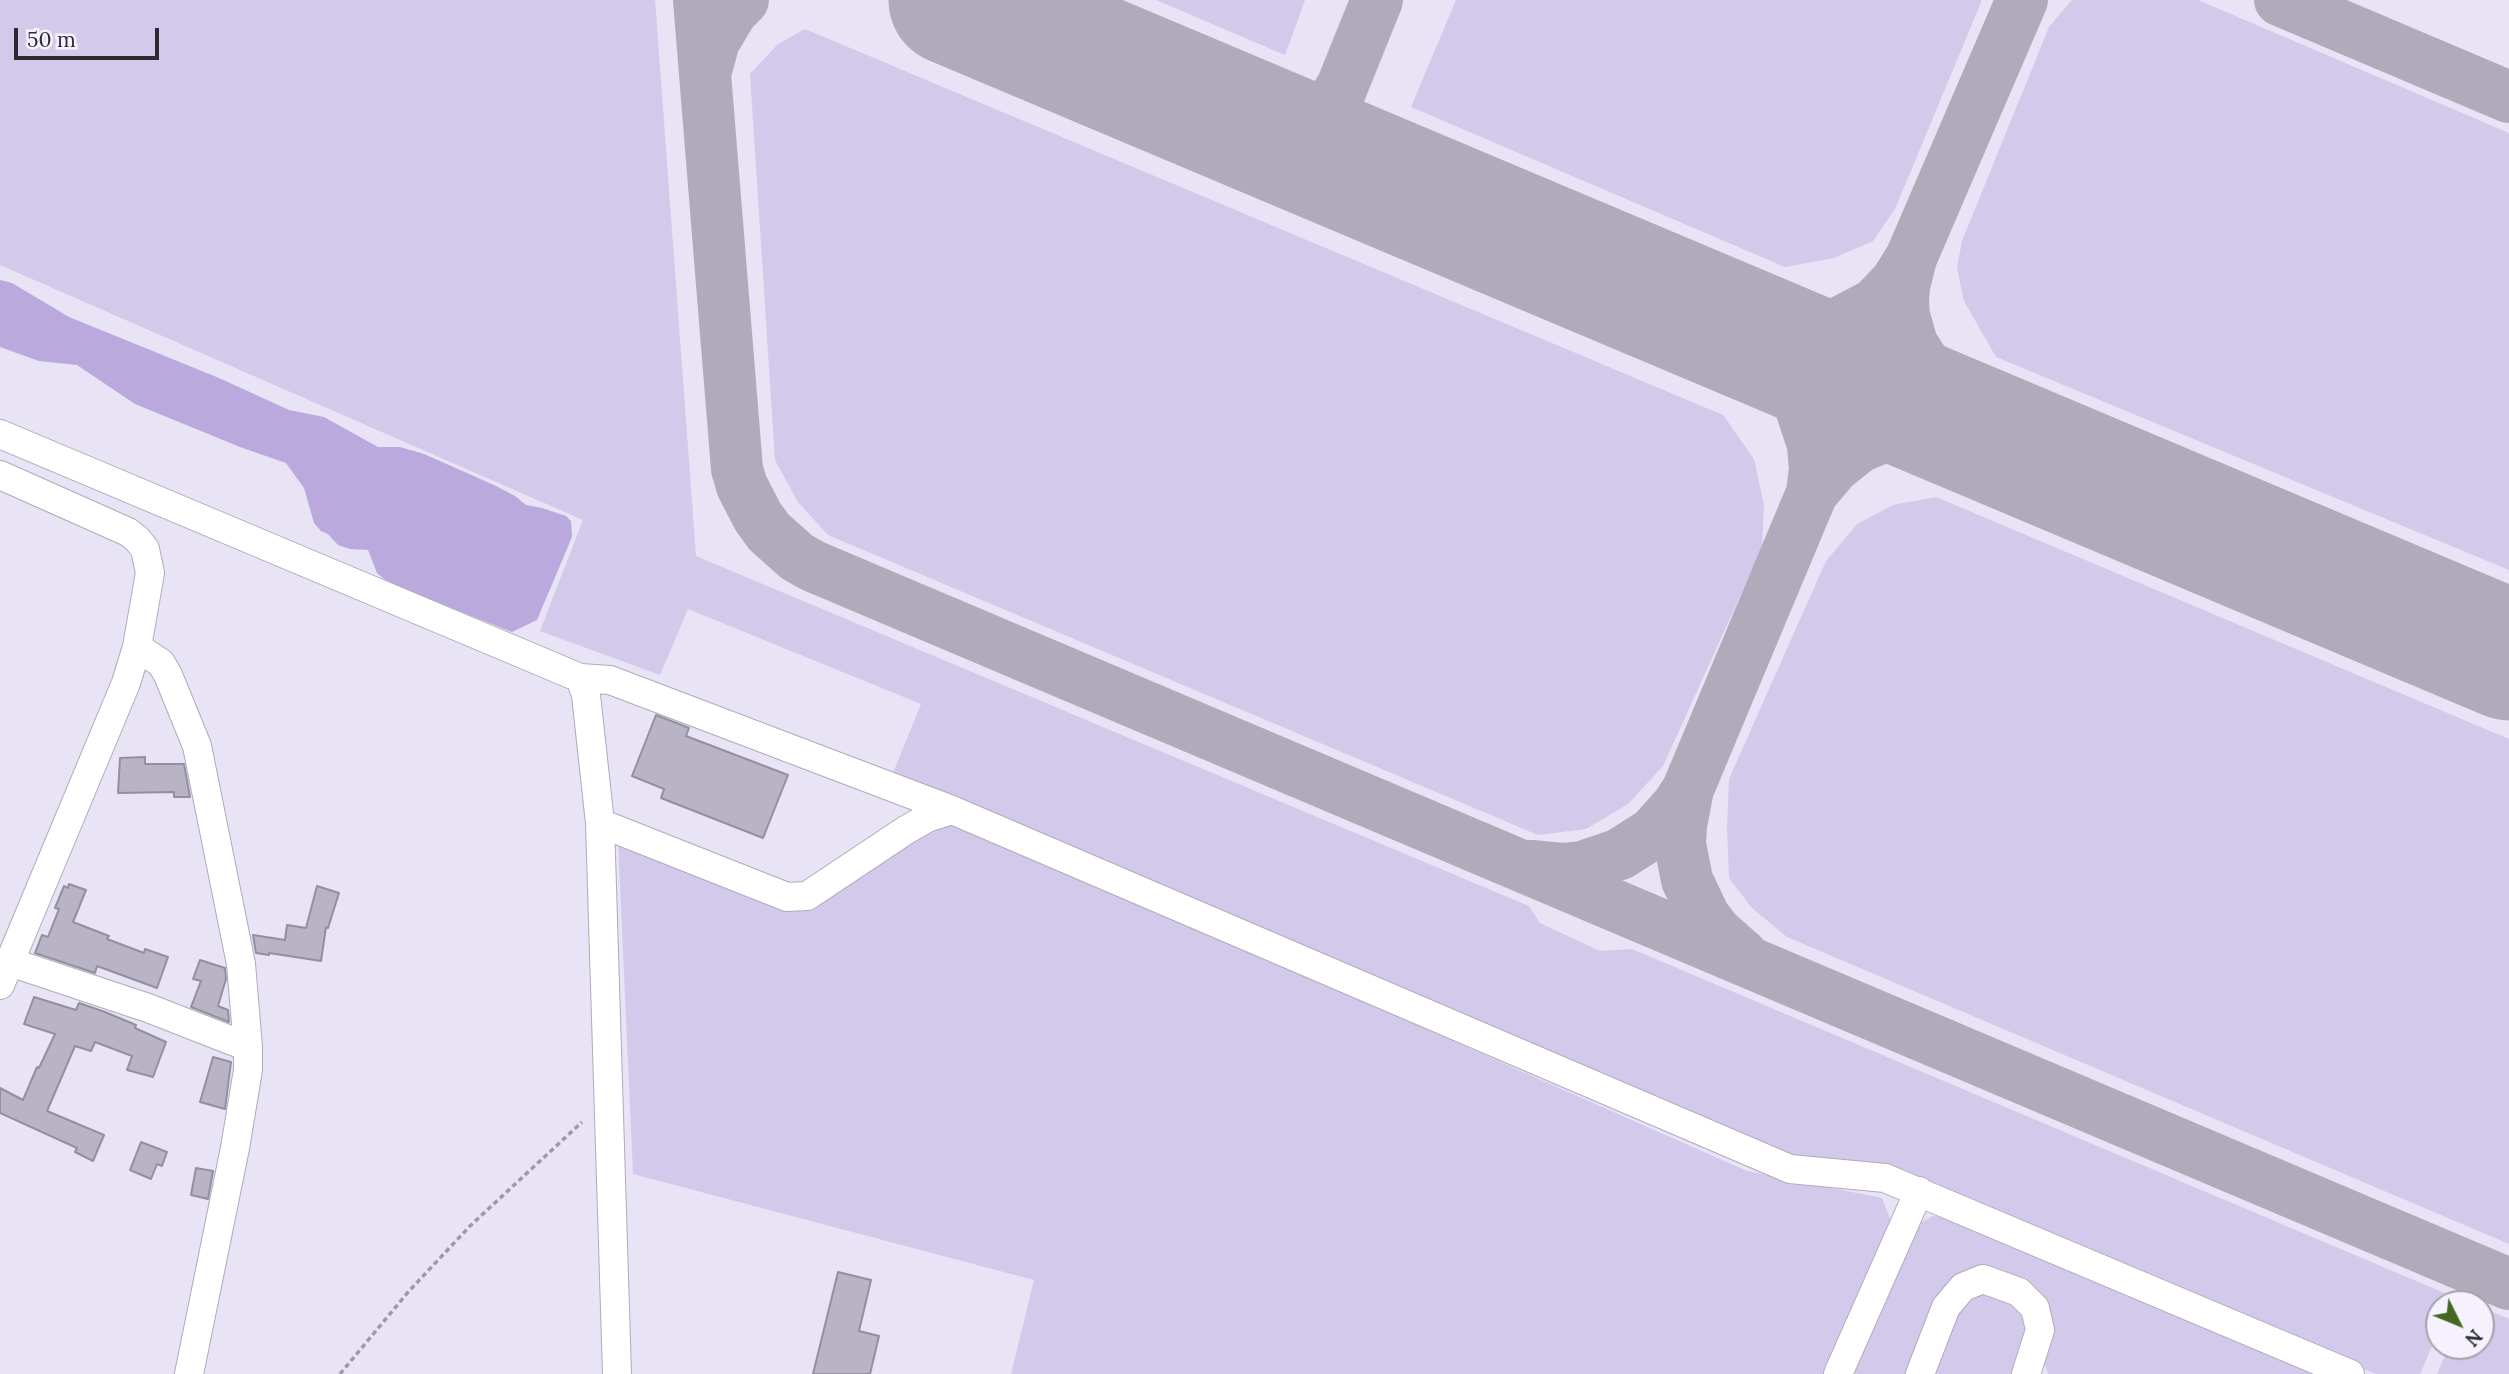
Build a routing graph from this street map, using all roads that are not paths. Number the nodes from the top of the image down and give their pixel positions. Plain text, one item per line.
1 (0, 434) edge
2 (0, 475) edge
3 (137, 647) junction
4 (580, 678) junction
5 (952, 810) junction
6 (600, 823) junction
7 (5, 973) edge
8 (248, 1046) junction
9 (1919, 1191) junction
10 (189, 1374) edge
11 (617, 1374) edge
12 (1838, 1374) edge
13 (1920, 1374) edge
14 (2026, 1374) edge
15 (2350, 1374) edge

1 - 4 street
2 - 3 street
3 - 7 street
3 - 8 street
4 - 5 street
4 - 6 street
5 - 6 street
5 - 9 street
6 - 11 street
7 - 8 street
8 - 10 street
9 - 12 street
9 - 15 street
13 - 14 street

